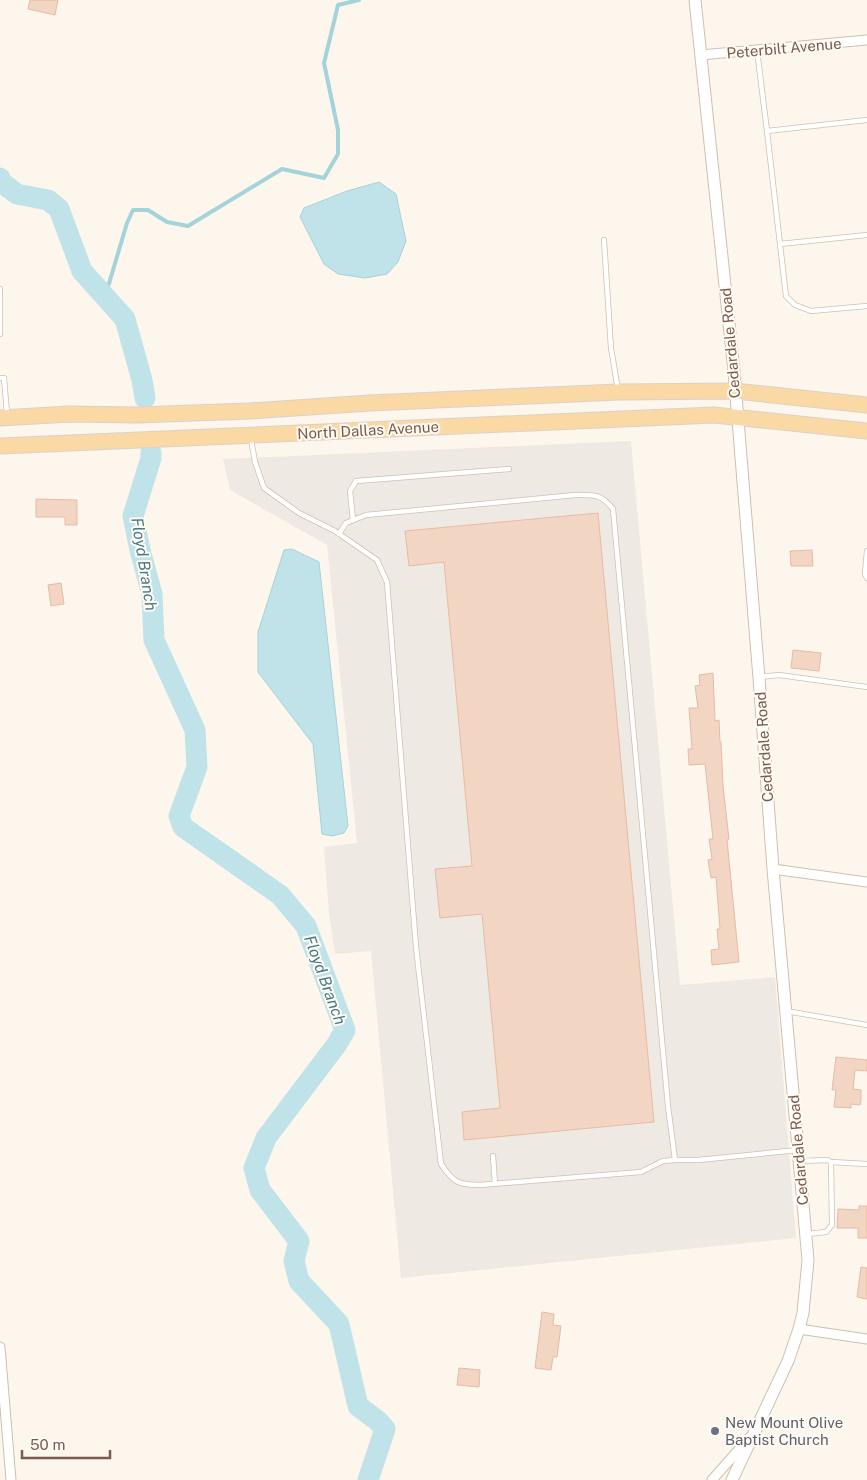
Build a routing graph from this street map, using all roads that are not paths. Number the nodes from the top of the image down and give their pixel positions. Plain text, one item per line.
1 (695, 0) edge
2 (867, 40) edge
3 (757, 50) junction
4 (701, 55) junction
5 (867, 120) edge
6 (767, 131) junction
7 (867, 235) edge
8 (604, 240) dead end
9 (780, 244) junction
10 (0, 289) edge
11 (867, 306) edge
12 (0, 334) edge
13 (0, 378) edge
14 (735, 391) junction
15 (618, 392) junction
16 (867, 405) edge
17 (249, 411) junction
18 (737, 416) junction
19 (4, 418) edge
20 (867, 431) edge
21 (250, 435) junction
22 (0, 446) edge
23 (509, 469) dead end
24 (353, 520) junction
25 (339, 534) junction
26 (867, 551) edge
27 (867, 578) edge
28 (759, 678) junction
29 (867, 687) edge
30 (772, 869) junction
31 (867, 882) edge
32 (785, 1010) junction
33 (867, 1025) edge
34 (798, 1155) junction
35 (493, 1156) dead end
36 (675, 1160) junction
37 (831, 1162) junction
38 (867, 1164) edge
39 (495, 1184) junction
40 (806, 1234) junction
41 (799, 1329) junction
42 (867, 1339) edge
43 (0, 1347) edge
44 (1, 1374) edge
45 (755, 1432) junction
46 (11, 1480) edge
47 (712, 1480) edge
48 (732, 1480) edge

1 - 4 street, Cedardale Road
2 - 3 street, Peterbilt Avenue
3 - 4 street, Peterbilt Avenue
3 - 6 lane
4 - 14 street, Cedardale Road
5 - 6 lane
6 - 9 lane
7 - 9 lane
8 - 15 lane
9 - 11 lane
10 - 12 lane
13 - 19 lane
14 - 15 main road, North Dallas Avenue
14 - 16 main road, North Dallas Avenue
14 - 18 street, Cedardale Road
15 - 17 main road, North Dallas Avenue
17 - 19 main road, North Dallas Avenue
17 - 21 main road
18 - 20 main road, North Dallas Avenue
18 - 21 main road, North Dallas Avenue
18 - 28 street, Cedardale Road
21 - 22 main road, North Dallas Avenue
21 - 25 lane
23 - 24 lane
24 - 25 lane
24 - 36 lane
25 - 39 lane
26 - 27 lane
28 - 29 lane
28 - 30 street, Cedardale Road
30 - 31 street
30 - 32 street, Cedardale Road
32 - 33 lane
32 - 34 street, Cedardale Road
34 - 36 lane
34 - 37 lane
34 - 40 street, Cedardale Road
35 - 39 lane
36 - 39 lane
37 - 38 lane
37 - 40 lane
40 - 41 street, Cedardale Road
41 - 42 street
41 - 45 street, Cedardale Road
43 - 44 street
44 - 46 street
45 - 47 street
45 - 48 street, Cedardale Road

